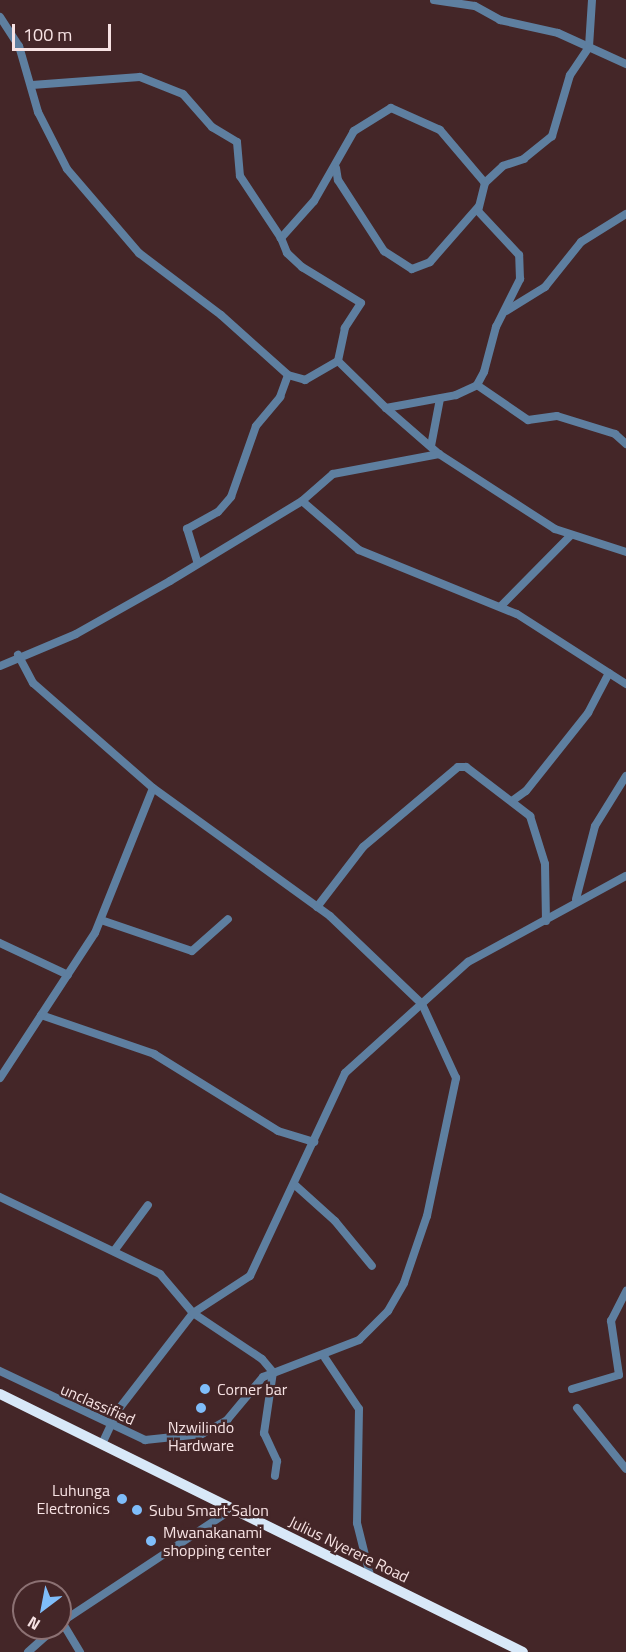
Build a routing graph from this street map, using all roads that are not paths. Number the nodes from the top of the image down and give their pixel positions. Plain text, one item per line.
1 (434, 0) edge
2 (592, 0) edge
3 (455, 3) edge
4 (0, 17) edge
5 (589, 47) junction
6 (626, 64) edge
7 (32, 85) junction
8 (336, 168) junction
9 (485, 183) junction
10 (479, 206) junction
11 (626, 214) edge
12 (281, 238) junction
13 (505, 311) junction
14 (338, 361) junction
15 (288, 375) junction
16 (477, 385) junction
17 (440, 399) junction
18 (386, 408) junction
19 (626, 444) edge
20 (431, 446) junction
21 (439, 454) junction
22 (302, 501) junction
23 (571, 535) junction
24 (626, 552) edge
25 (197, 561) junction
26 (501, 606) junction
27 (18, 655) junction
28 (0, 666) edge
29 (609, 673) junction
30 (626, 684) edge
31 (626, 776) edge
32 (153, 788) junction
33 (512, 801) junction
34 (626, 876) edge
35 (576, 899) junction
36 (317, 907) junction
37 (228, 919) dead end
38 (101, 920) junction
39 (546, 921) junction
40 (0, 943) edge
41 (68, 975) junction
42 (423, 1004) junction
43 (41, 1015) junction
44 (0, 1078) edge
45 (314, 1142) junction
46 (295, 1185) junction
47 (0, 1197) edge
48 (148, 1205) dead end
49 (114, 1251) junction
50 (372, 1266) dead end
51 (626, 1291) edge
52 (193, 1312) junction
53 (325, 1358) junction
54 (0, 1371) edge
55 (273, 1372) junction
56 (572, 1389) dead end
57 (0, 1394) edge
58 (577, 1408) dead end
59 (110, 1424) junction
60 (102, 1444) junction
61 (626, 1469) edge
62 (275, 1476) dead end
63 (231, 1510) junction
64 (370, 1575) junction
65 (72, 1616) edge
66 (41, 1640) edge
67 (27, 1652) edge
68 (523, 1652) edge

1 - 3 street
2 - 5 street
3 - 5 street
4 - 7 street
5 - 6 street
5 - 9 street
7 - 12 street
7 - 15 street
8 - 9 street
8 - 10 street
8 - 12 street
9 - 10 street
10 - 13 street
11 - 13 street
12 - 14 street
13 - 16 street
14 - 15 street
14 - 18 street
15 - 25 street
16 - 17 street
16 - 19 street
17 - 18 street
17 - 20 street
18 - 20 street
20 - 21 street
21 - 22 street
21 - 23 street
22 - 25 street
22 - 26 street
23 - 24 street
23 - 26 street
25 - 27 street
26 - 29 street
27 - 28 street
27 - 32 street
29 - 30 street
29 - 33 street
31 - 35 street
32 - 36 street
32 - 38 street
33 - 36 street
33 - 39 street
34 - 35 street
35 - 39 street
36 - 42 street
37 - 38 street
38 - 41 street
39 - 42 street
40 - 41 street
41 - 43 street
42 - 45 street
42 - 53 street
43 - 44 street
43 - 45 street
45 - 46 street
46 - 50 street
46 - 52 street
47 - 49 street
48 - 49 street
49 - 52 street
51 - 56 street
52 - 55 street
52 - 59 street
53 - 55 street
53 - 64 street
54 - 59 street, unclassified
55 - 59 street, unclassified
55 - 62 street
57 - 60 highway, Julius Nyerere Road
58 - 61 street
59 - 60 street
60 - 63 highway, Julius Nyerere Road
63 - 64 highway, Julius Nyerere Road
63 - 65 street
64 - 68 highway, Julius Nyerere Road
66 - 67 street

